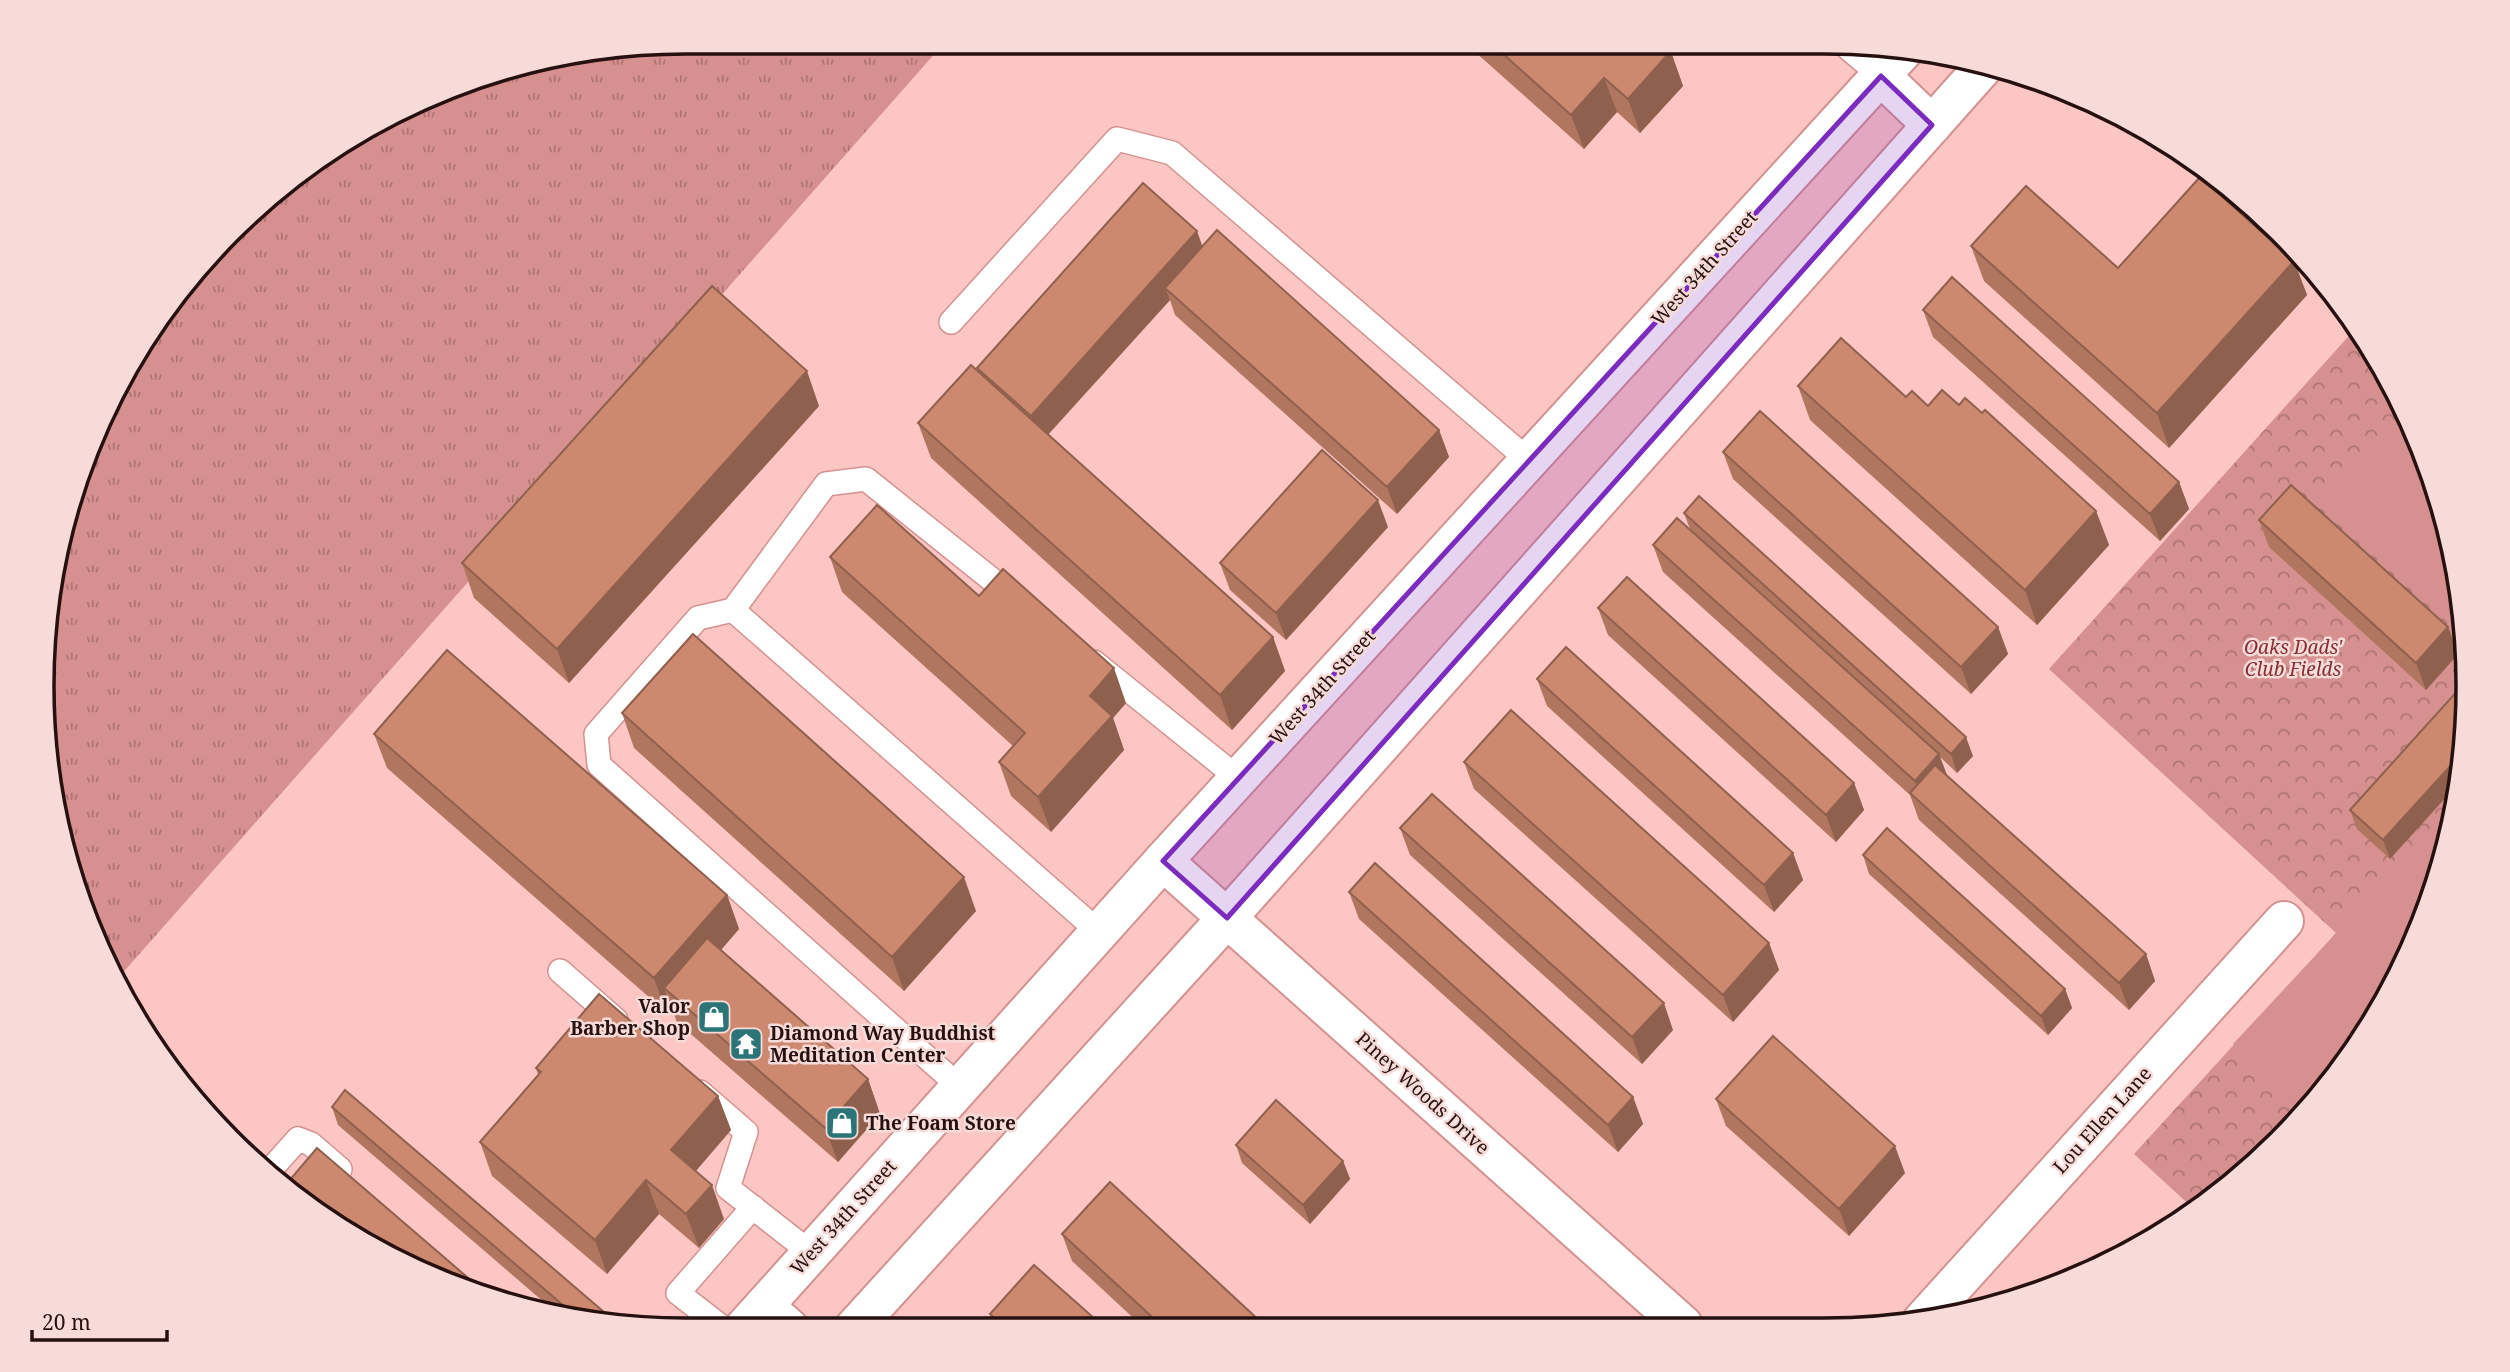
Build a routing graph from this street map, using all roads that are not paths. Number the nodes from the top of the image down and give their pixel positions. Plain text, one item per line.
1 (1893, 63) edge
2 (1978, 74) edge
3 (1933, 125) junction
4 (951, 322) dead end
5 (1528, 460) junction
6 (733, 610) junction
7 (1036, 615) edge
8 (1079, 649) edge
9 (1238, 778) junction
10 (1163, 860) junction
11 (1227, 918) junction
12 (2284, 921) dead end
13 (1099, 932) junction
14 (560, 971) dead end
15 (632, 1034) edge
16 (684, 1078) edge
17 (960, 1087) junction
18 (274, 1165) edge
19 (353, 1180) edge
20 (753, 1207) junction
21 (811, 1253) junction
22 (1934, 1308) edge
23 (710, 1318) edge
24 (768, 1318) edge
25 (863, 1318) edge
26 (1675, 1318) edge

1 - 3 main road
1 - 5 main road, West 34th Street
2 - 3 main road
3 - 11 main road
4 - 5 lane
5 - 9 main road, West 34th Street
6 - 7 lane
6 - 13 lane
6 - 17 lane
8 - 9 lane
9 - 10 main road, West 34th Street
10 - 11 main road, Piney Woods Drive
10 - 13 main road, West 34th Street
11 - 25 main road
11 - 26 main road, Piney Woods Drive
12 - 22 main road, Lou Ellen Lane
13 - 17 main road, West 34th Street
14 - 15 lane
16 - 20 lane
17 - 21 main road, West 34th Street
18 - 19 lane
20 - 21 lane
20 - 23 lane
21 - 24 main road, West 34th Street

